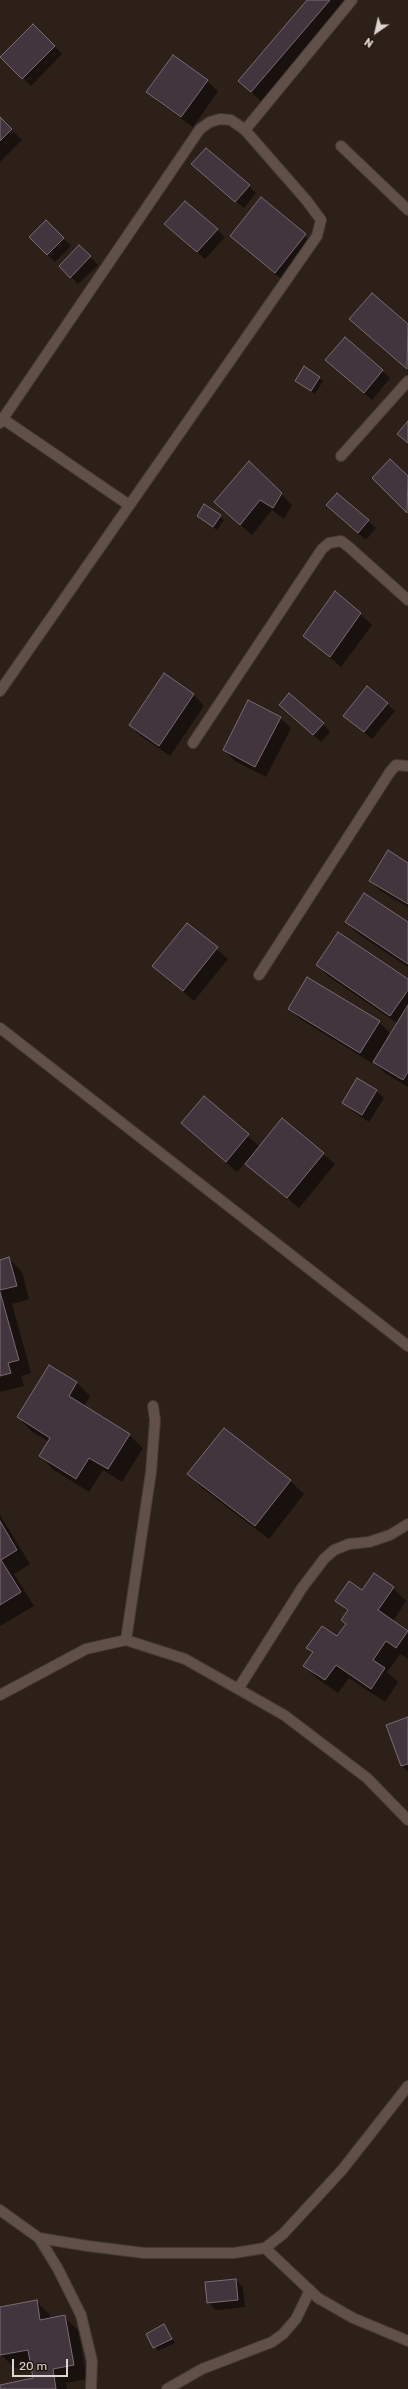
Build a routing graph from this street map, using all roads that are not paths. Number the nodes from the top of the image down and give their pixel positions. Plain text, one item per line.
1 (352, 0) edge
2 (245, 130) junction
3 (342, 146) dead end
4 (408, 210) edge
5 (408, 381) edge
6 (1, 421) edge
7 (341, 456) dead end
8 (129, 505) junction
9 (408, 600) edge
10 (0, 691) edge
11 (194, 743) dead end
12 (408, 766) edge
13 (259, 976) dead end
14 (0, 1028) edge
15 (408, 1346) edge
16 (153, 1406) dead end
17 (408, 1524) edge
18 (126, 1640) junction
19 (238, 1689) junction
20 (0, 1695) edge
21 (406, 1812) edge
22 (408, 2088) edge
23 (0, 2210) edge
24 (39, 2238) junction
25 (265, 2248) junction
26 (310, 2290) junction
27 (408, 2341) edge
28 (91, 2389) edge
29 (167, 2389) edge

1 - 2 street
2 - 6 street
2 - 8 street
3 - 4 street
5 - 7 street
6 - 8 street
8 - 10 street
9 - 11 street
12 - 13 street
14 - 15 street
16 - 18 street
17 - 19 street
18 - 19 street
18 - 20 street
19 - 21 street
22 - 25 street
23 - 24 street
24 - 25 street
24 - 28 street
25 - 26 street
26 - 27 street
26 - 29 street

